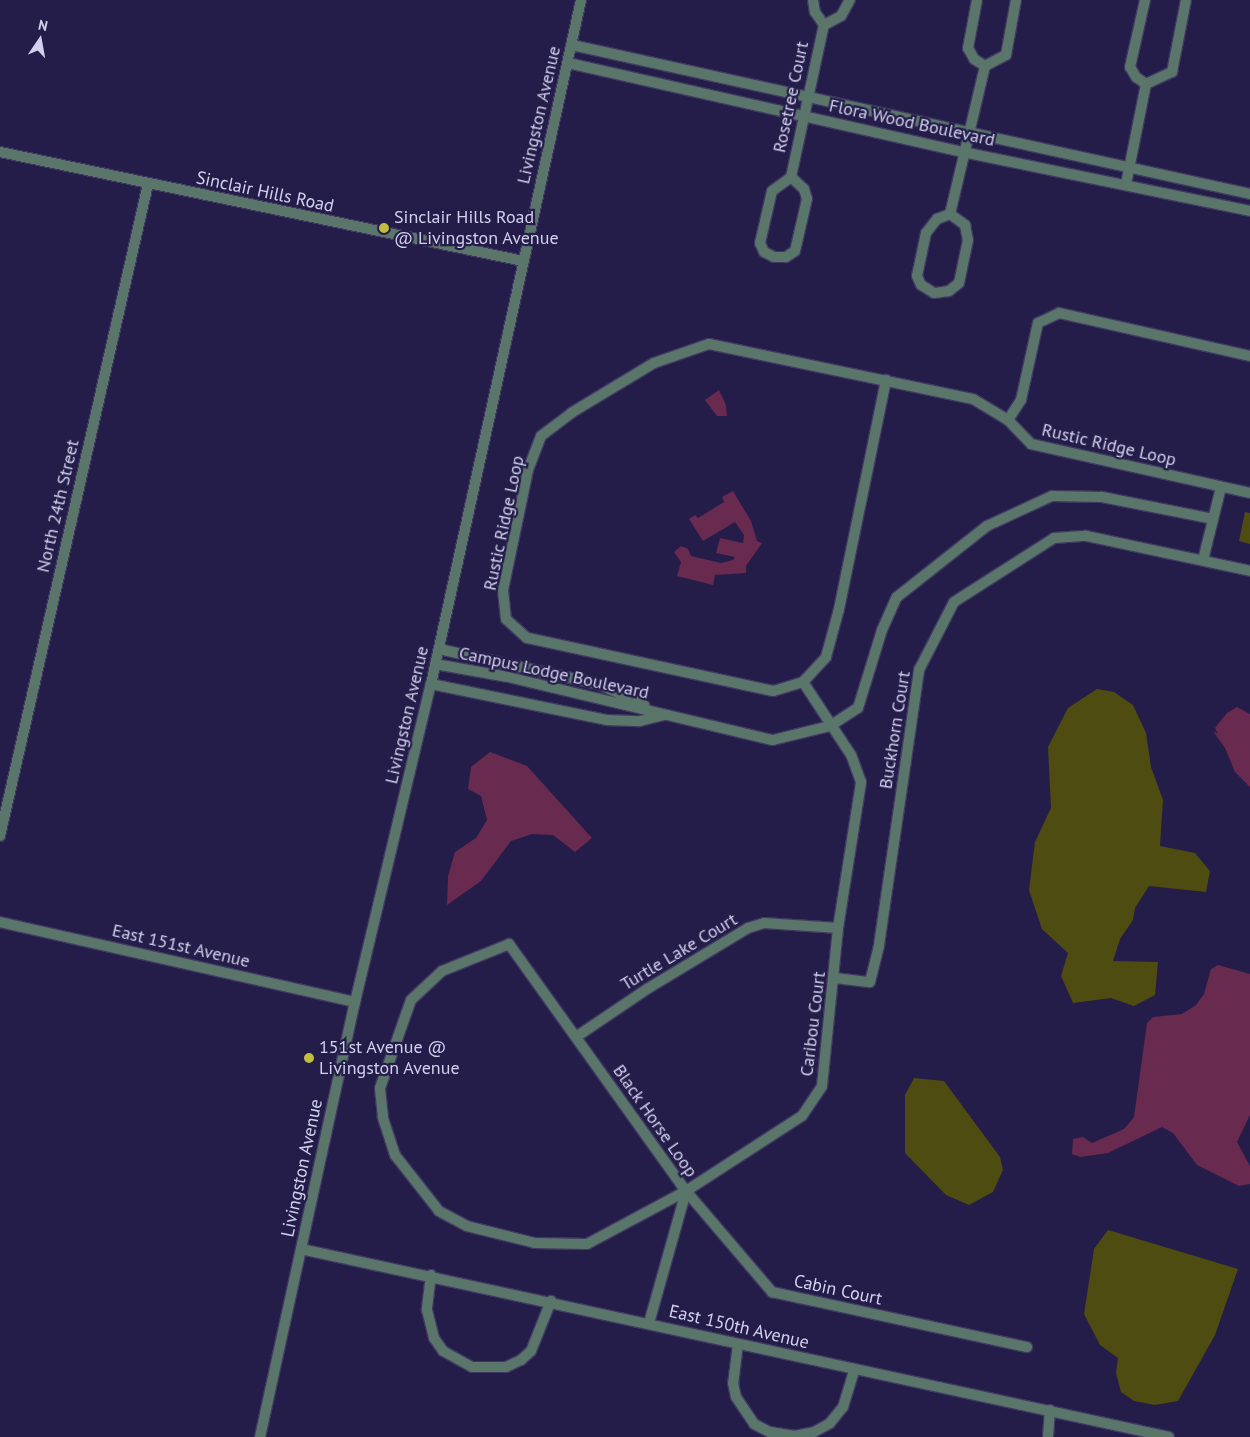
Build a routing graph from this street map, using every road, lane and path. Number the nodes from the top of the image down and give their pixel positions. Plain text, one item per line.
1 (581, 0) edge
2 (813, 0) edge
3 (850, 0) edge
4 (978, 0) edge
5 (1016, 0) edge
6 (1145, 0) edge
7 (1186, 0) edge
8 (824, 25) junction
9 (572, 44) junction
10 (568, 63) junction
11 (985, 66) junction
12 (1146, 84) junction
13 (807, 97) junction
14 (803, 116) junction
15 (968, 133) junction
16 (0, 152) edge
17 (962, 152) junction
18 (1130, 165) junction
19 (791, 177) junction
20 (148, 184) junction
21 (1126, 184) junction
22 (1250, 194) edge
23 (1250, 212) edge
24 (950, 214) junction
25 (523, 261) junction
26 (1250, 356) edge
27 (886, 380) junction
28 (1008, 420) junction
29 (1221, 487) junction
30 (1250, 493) edge
31 (1213, 519) junction
32 (1203, 560) junction
33 (1250, 571) edge
34 (439, 649) junction
35 (435, 664) junction
36 (803, 682) junction
37 (431, 684) junction
38 (665, 715) junction
39 (830, 726) junction
40 (0, 836) edge
41 (0, 922) edge
42 (838, 928) junction
43 (835, 978) junction
44 (354, 1002) junction
45 (576, 1037) junction
46 (686, 1191) junction
47 (301, 1249) junction
48 (431, 1275) junction
49 (551, 1301) junction
50 (649, 1323) junction
51 (738, 1344) junction
52 (1027, 1347) dead end
53 (854, 1370) junction
54 (1050, 1410) junction
55 (260, 1437) edge
56 (1048, 1437) edge
57 (1165, 1437) edge

1 - 9 street, Livingston Avenue
2 - 8 street, Rosetree Court
3 - 8 street, Rosetree Court
4 - 11 street
5 - 11 street
6 - 12 street
7 - 12 street
8 - 13 street, Rosetree Court
9 - 10 street, Livingston Avenue
9 - 13 street, Flora Wood Boulevard
10 - 14 street, Flora Wood Boulevard
10 - 25 street, Livingston Avenue
11 - 15 street
12 - 18 street
13 - 14 street, Rosetree Court
13 - 15 street, Flora Wood Boulevard
14 - 17 street, Flora Wood Boulevard
14 - 19 street, Rosetree Court
15 - 17 street
15 - 18 street, Flora Wood Boulevard
16 - 20 street, Sinclair Hills Road
17 - 21 street, Flora Wood Boulevard
17 - 24 street
18 - 21 street
18 - 22 street, Flora Wood Boulevard
19 - 19 street, Rosetree Court
20 - 25 street, Sinclair Hills Road
20 - 40 street, North 24th Street
21 - 23 street, Flora Wood Boulevard
24 - 24 street
25 - 34 street, Livingston Avenue
26 - 28 street
27 - 28 street, Rustic Ridge Loop
27 - 36 street
27 - 36 street, Rustic Ridge Loop
28 - 29 street, Rustic Ridge Loop
29 - 30 street, Rustic Ridge Loop
29 - 31 street
31 - 32 street
31 - 39 street, Campus Lodge Boulevard
32 - 33 street, Buckhorn Court
32 - 43 street, Buckhorn Court
34 - 35 street, Livingston Avenue
34 - 38 street, Campus Lodge Boulevard
35 - 37 street, Livingston Avenue
35 - 38 street, Campus Lodge Boulevard
36 - 39 street
37 - 38 street, Campus Lodge Boulevard
37 - 44 street, Livingston Avenue
38 - 39 street, Campus Lodge Boulevard
39 - 42 street, Caribou Court
41 - 44 street, East 151st Avenue
42 - 43 street, Caribou Court
42 - 45 street, Turtle Lake Court
43 - 46 street, Caribou Court
44 - 47 street, Livingston Avenue
45 - 46 street, Black Horse Loop
45 - 46 street, Black Horse Loop
46 - 50 street
46 - 52 street, Cabin Court
47 - 48 street, East 150th Avenue
47 - 55 street, Livingston Avenue
48 - 49 street, East 150th Avenue
48 - 49 street
49 - 50 street, East 150th Avenue
50 - 51 street, East 150th Avenue
51 - 53 street, East 150th Avenue
51 - 53 street
53 - 54 street, East 150th Avenue
54 - 56 street
54 - 57 street, East 150th Avenue

